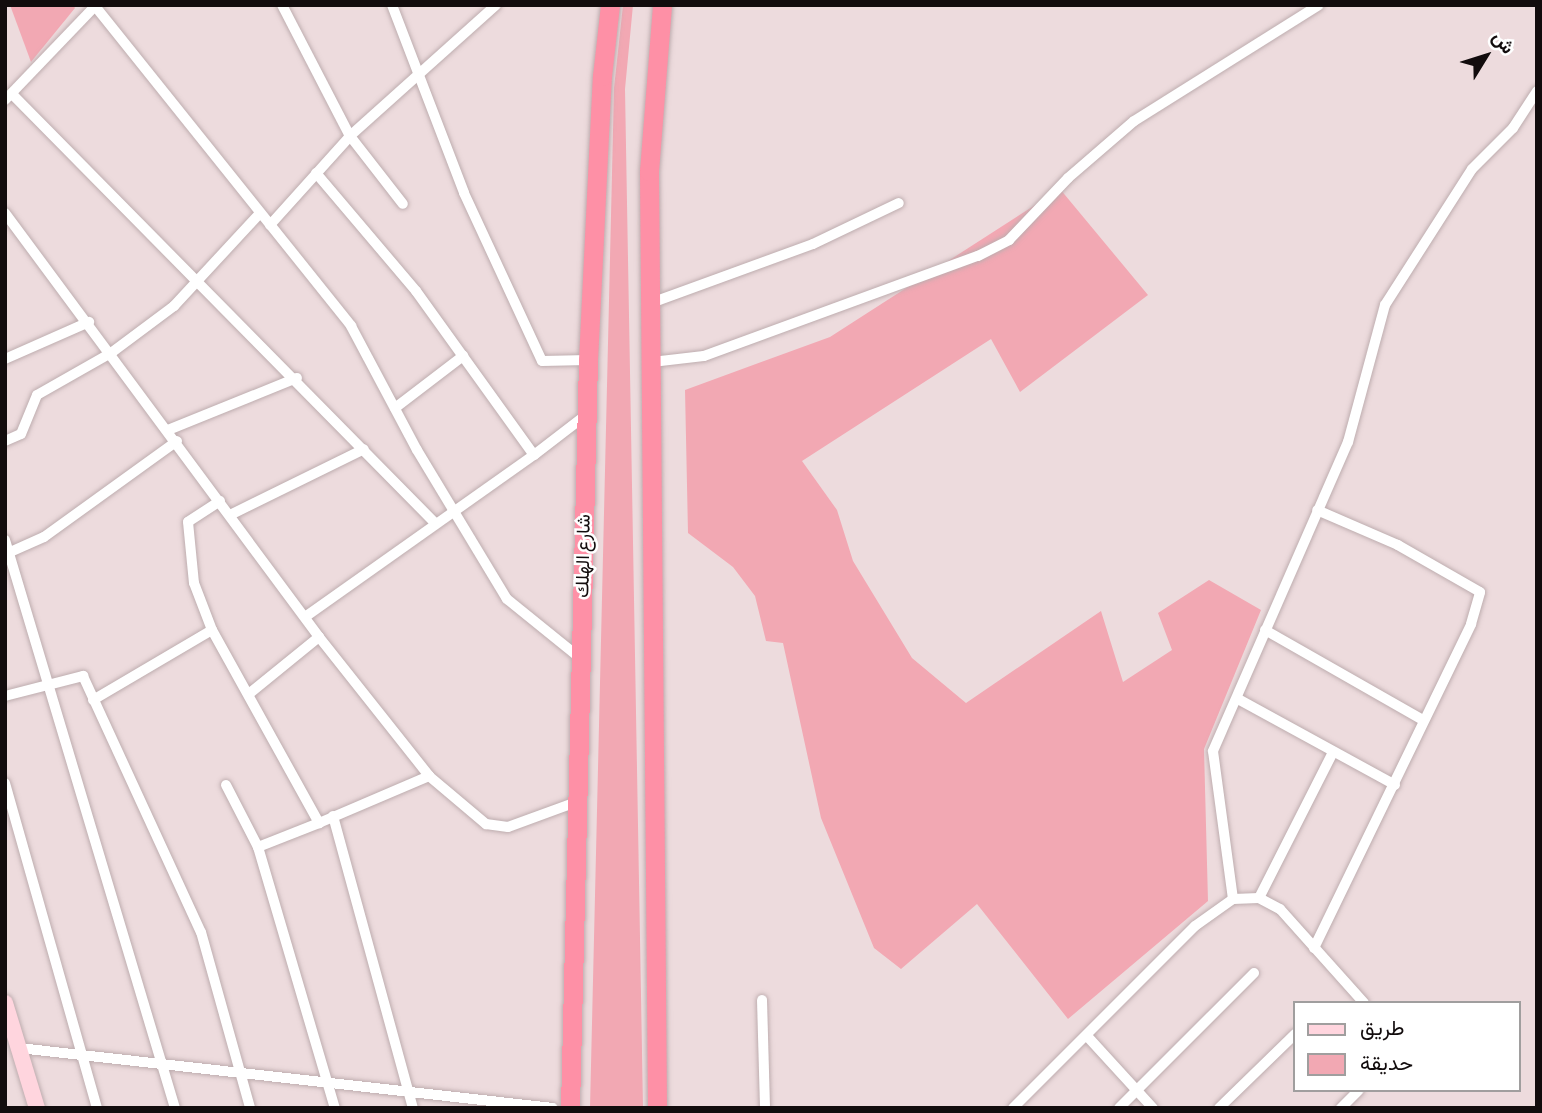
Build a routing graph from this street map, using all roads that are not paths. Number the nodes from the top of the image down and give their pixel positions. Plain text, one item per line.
1 (282, 5) edge
2 (392, 5) edge
3 (496, 5) edge
4 (610, 5) edge
5 (662, 5) edge
6 (1319, 5) edge
7 (95, 6) edge
8 (416, 74) junction
9 (1537, 91) edge
10 (9, 97) edge
11 (350, 136) junction
12 (316, 173) junction
13 (899, 203) dead end
14 (403, 204) dead end
15 (5, 213) edge
16 (260, 213) junction
17 (270, 225) junction
18 (200, 282) junction
19 (651, 303) junction
20 (89, 322) junction
21 (111, 353) junction
22 (463, 356) junction
23 (5, 359) edge
24 (588, 360) junction
25 (652, 362) junction
26 (297, 378) junction
27 (395, 408) junction
28 (586, 415) junction
29 (168, 430) junction
30 (5, 440) edge
31 (177, 441) junction
32 (364, 449) junction
33 (534, 455) junction
34 (220, 501) junction
35 (455, 508) junction
36 (1317, 510) junction
37 (230, 515) junction
38 (435, 522) junction
39 (5, 540) edge
40 (8, 553) junction
41 (305, 617) junction
42 (212, 630) junction
43 (1265, 630) junction
44 (320, 637) junction
45 (581, 660) junction
46 (48, 688) junction
47 (250, 693) junction
48 (5, 696) edge
49 (1238, 699) junction
50 (93, 700) junction
51 (1423, 720) junction
52 (1333, 752) junction
53 (429, 776) junction
54 (5, 783) edge
55 (226, 785) dead end
56 (1395, 785) junction
57 (579, 801) junction
58 (333, 816) junction
59 (319, 823) junction
60 (258, 847) junction
61 (1259, 898) junction
62 (1233, 899) junction
63 (1314, 948) junction
64 (1254, 973) dead end
65 (762, 1000) dead end
66 (1362, 1001) edge
67 (5, 1003) edge
68 (1294, 1035) edge
69 (1087, 1036) junction
70 (19, 1048) junction
71 (81, 1055) junction
72 (162, 1064) junction
73 (240, 1073) junction
74 (327, 1082) junction
75 (408, 1089) junction
76 (1138, 1091) junction
77 (1357, 1092) edge
78 (37, 1108) edge
79 (97, 1108) edge
80 (175, 1108) edge
81 (250, 1108) edge
82 (335, 1108) edge
83 (413, 1108) edge
84 (553, 1108) edge
85 (570, 1108) edge
86 (657, 1108) edge
87 (765, 1108) edge
88 (1013, 1108) edge
89 (1119, 1108) edge
90 (1153, 1108) edge
91 (1219, 1108) edge
92 (1341, 1108) edge

1 - 11 street
2 - 8 street
3 - 8 street
4 - 24 highway, شارع الهلك
5 - 19 highway
6 - 25 street
7 - 10 street
7 - 16 street
8 - 11 street
8 - 24 street
9 - 36 street
10 - 18 street
11 - 12 street
11 - 14 street
12 - 17 street
12 - 22 street
13 - 19 street
15 - 20 street
16 - 17 street
16 - 18 street
17 - 27 street
18 - 21 street
18 - 26 street
19 - 25 highway
20 - 21 street
20 - 23 street
21 - 29 street
21 - 30 street
22 - 27 street
22 - 33 street
24 - 28 highway, شارع الهلك
25 - 86 highway
26 - 29 street
26 - 32 street
27 - 35 street
28 - 33 street
28 - 45 highway, شارع الهلك
29 - 31 street
31 - 34 street
31 - 40 street
32 - 37 street
32 - 38 street
33 - 35 street
34 - 37 street
34 - 42 street
35 - 38 street
35 - 45 street
36 - 43 street
36 - 51 street
37 - 41 street
38 - 41 street
39 - 40 street
40 - 46 street
41 - 44 street
42 - 47 street
42 - 50 street
43 - 49 street
43 - 51 street
44 - 47 street
44 - 53 street
45 - 57 highway, شارع الهلك
46 - 48 street
46 - 50 street
46 - 72 street
47 - 59 street
49 - 52 street
49 - 62 street
50 - 73 street
51 - 56 street
52 - 56 street
52 - 61 street
53 - 57 street
53 - 58 street
54 - 71 street
55 - 60 street
56 - 63 street
57 - 85 highway, شارع الهلك
58 - 59 street
58 - 75 street
59 - 60 street
60 - 74 street
61 - 62 street
61 - 63 street
62 - 69 street
63 - 66 street
64 - 76 street
65 - 87 street
67 - 70 main road
68 - 91 street
69 - 76 street
69 - 88 street
70 - 71 street
70 - 78 main road
71 - 72 street
71 - 79 street
72 - 73 street
72 - 80 street
73 - 74 street
73 - 81 street
74 - 75 street
74 - 82 street
75 - 83 street
75 - 84 street
76 - 89 street
76 - 90 street
77 - 92 street

